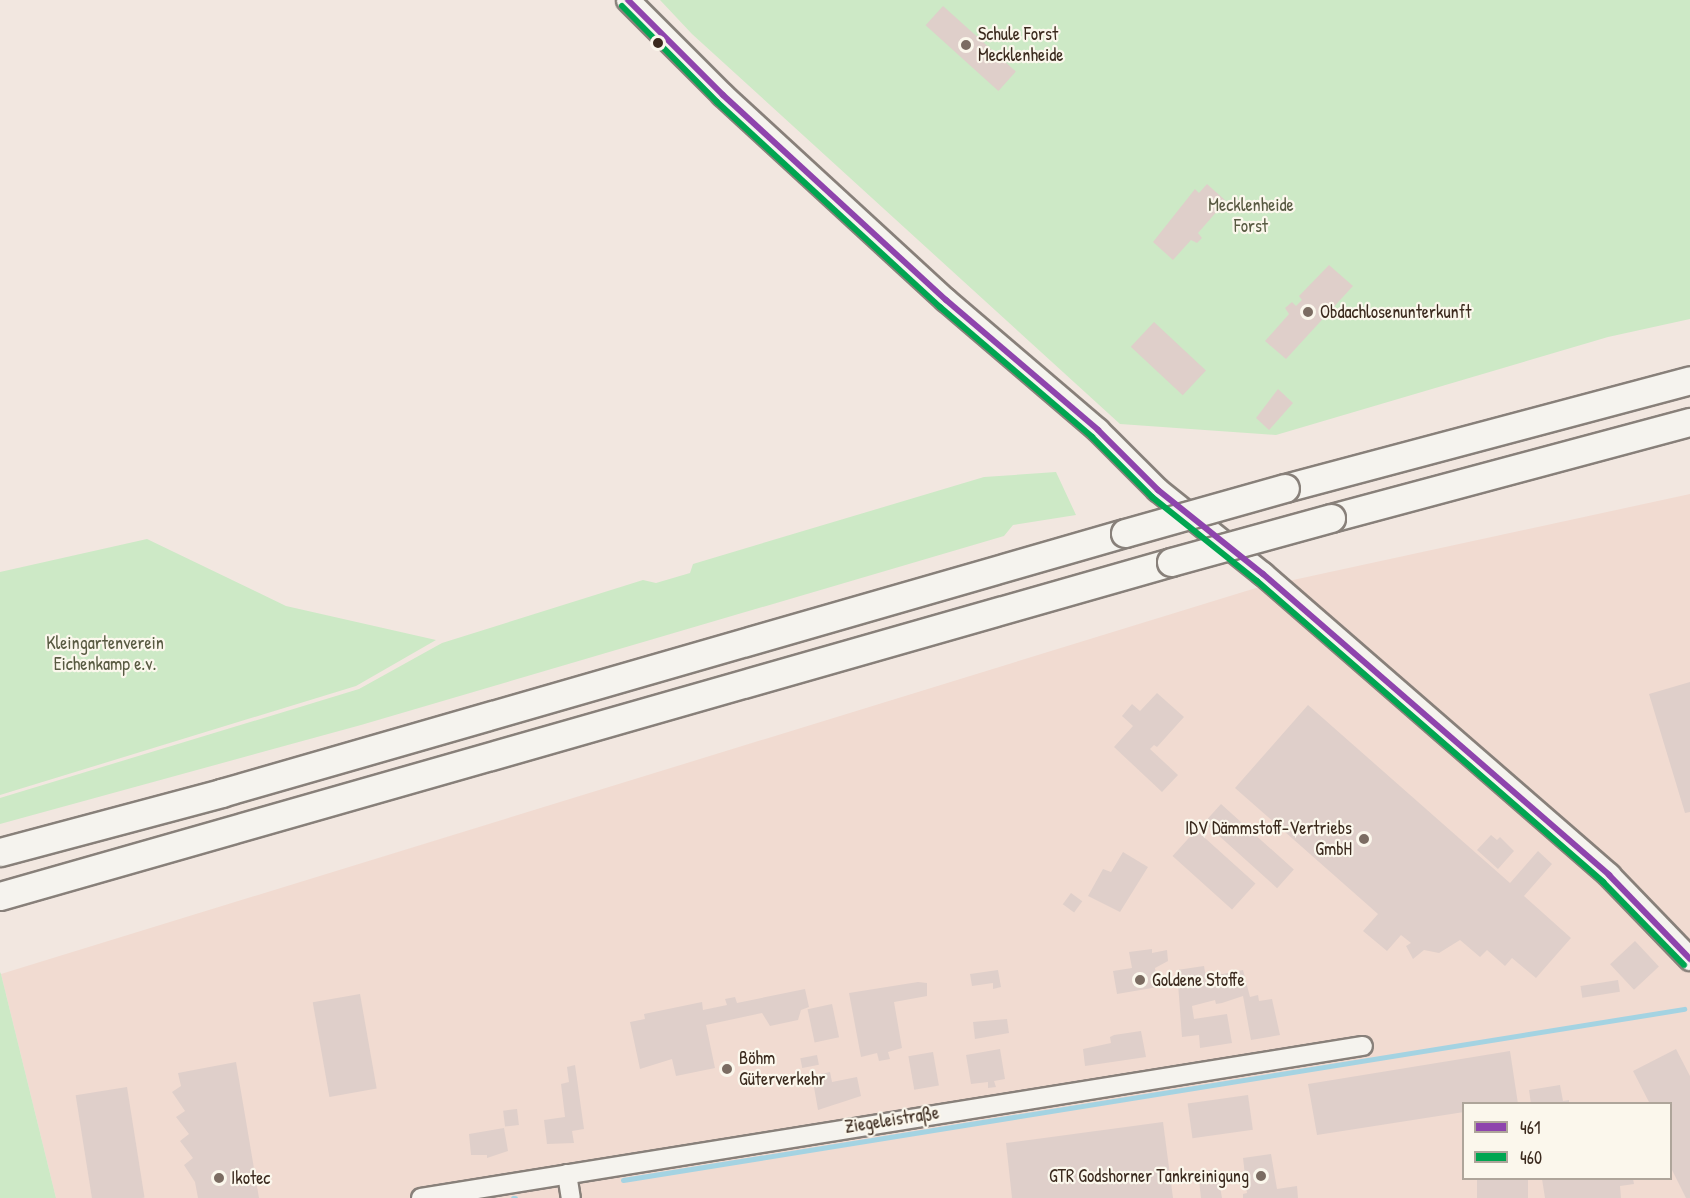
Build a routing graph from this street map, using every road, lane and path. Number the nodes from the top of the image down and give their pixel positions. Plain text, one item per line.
1 (628, 0) edge
2 (1690, 380) edge
3 (1690, 422) edge
4 (0, 852) edge
5 (0, 896) edge
6 (1690, 959) edge
7 (1363, 1046) dead end
8 (567, 1174) junction
9 (421, 1198) edge
10 (570, 1198) edge

1 - 6 main road
2 - 4 highway, bridge
3 - 5 highway, bridge
7 - 8 street, Ziegeleistraße
8 - 9 street, Ziegeleistraße
8 - 10 street

